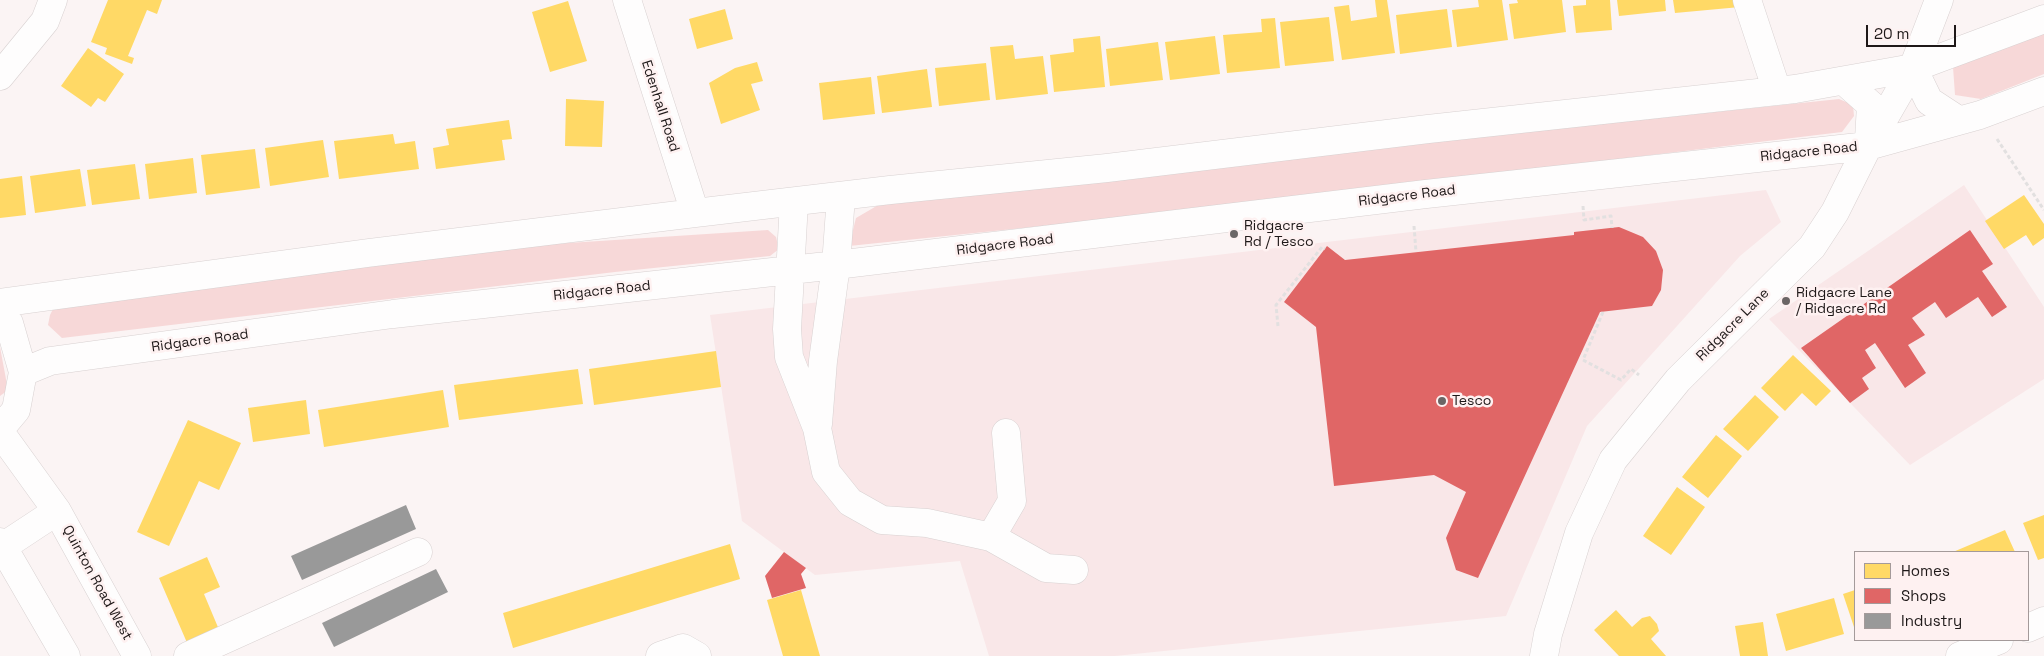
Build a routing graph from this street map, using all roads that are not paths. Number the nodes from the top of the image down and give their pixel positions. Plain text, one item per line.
1 (53, 0) edge
2 (626, 0) edge
3 (1746, 0) edge
4 (1939, 0) edge
5 (2044, 19) edge
6 (1913, 68) junction
7 (0, 76) edge
8 (1844, 82) junction
9 (2044, 90) edge
10 (1777, 91) junction
11 (1969, 117) junction
12 (1868, 146) junction
13 (841, 196) junction
14 (794, 202) junction
15 (695, 213) junction
16 (836, 265) junction
17 (790, 269) junction
18 (0, 303) edge
19 (0, 307) edge
20 (23, 372) junction
21 (817, 428) junction
22 (0, 430) edge
23 (1006, 433) dead end
24 (57, 511) junction
25 (991, 537) junction
26 (2, 544) edge
27 (418, 552) dead end
28 (1074, 570) dead end
29 (2044, 621) edge
30 (2029, 628) edge
31 (1997, 641) edge
32 (66, 656) edge
33 (137, 656) edge
34 (188, 656) edge
35 (660, 656) edge
36 (697, 656) edge
37 (1544, 656) edge
38 (1960, 656) edge

1 - 7 street
2 - 15 street, Edenhall Road
3 - 10 street
4 - 6 street, Ridgacre Lane
5 - 6 street
6 - 8 street
6 - 11 street
6 - 12 street, Ridgacre Lane
8 - 10 street
8 - 12 street
9 - 11 street, Ridgacre Road
10 - 13 street
11 - 12 street, Ridgacre Road
12 - 16 street, Ridgacre Road
12 - 37 street, Ridgacre Lane
13 - 14 street
13 - 16 street
14 - 15 street
14 - 17 street
15 - 18 street
16 - 17 street, Ridgacre Road
16 - 21 street
17 - 20 street, Ridgacre Road
17 - 21 street
19 - 20 street
20 - 22 street
21 - 25 street
22 - 24 street, Quinton Road West
23 - 25 street
24 - 26 street, Quinton Road West
24 - 33 street, Quinton Road West
25 - 28 street
26 - 32 street, Quinton Road West
27 - 34 street
29 - 30 street
31 - 38 street
35 - 36 street

